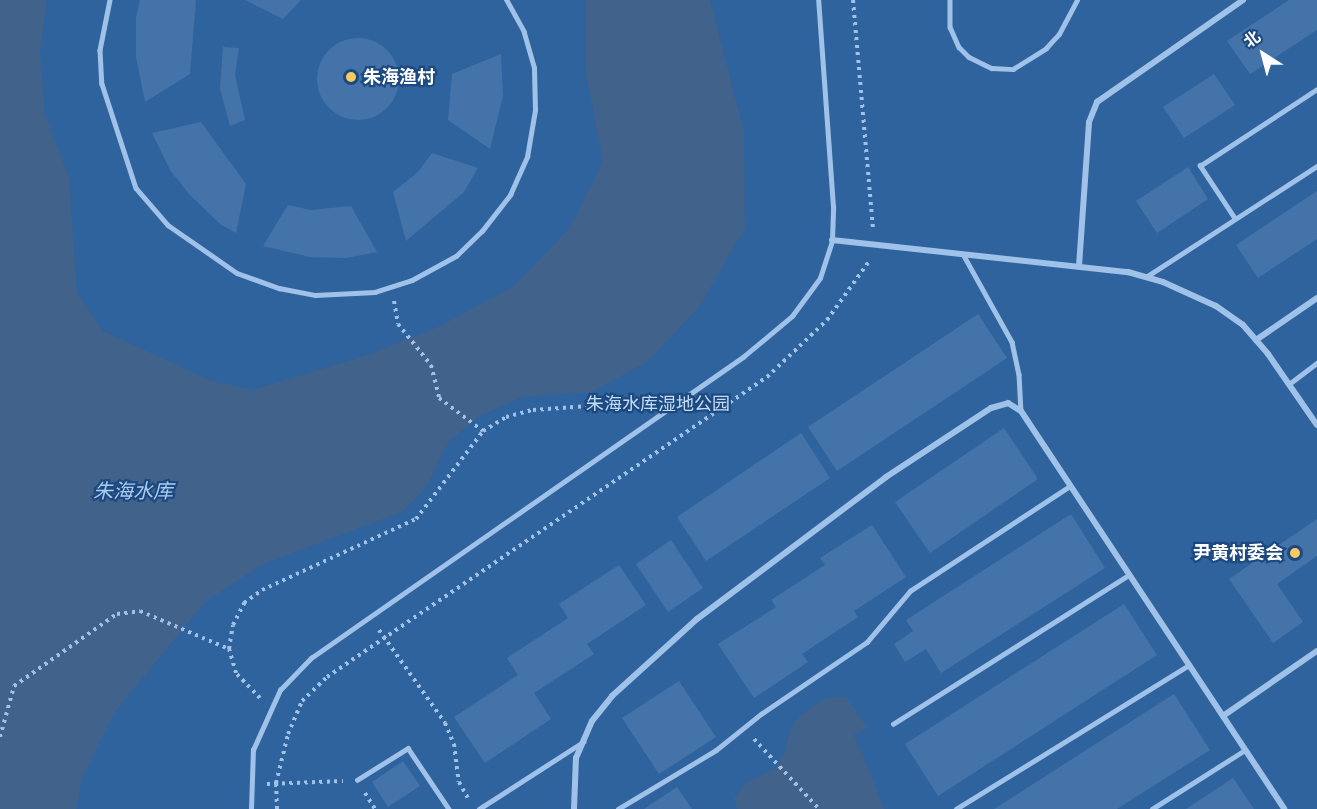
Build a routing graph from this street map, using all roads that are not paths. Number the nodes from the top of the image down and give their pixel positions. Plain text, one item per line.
1 (110, 0) edge
2 (506, 0) edge
3 (818, 0) edge
4 (950, 0) edge
5 (1077, 0) edge
6 (1243, 0) edge
7 (1317, 89) edge
8 (1317, 166) edge
9 (1234, 219) junction
10 (832, 240) junction
11 (963, 254) junction
12 (1079, 266) junction
13 (1146, 277) junction
14 (1317, 298) edge
15 (1256, 340) junction
16 (1317, 363) edge
17 (1289, 384) junction
18 (1022, 411) junction
19 (1317, 425) edge
20 (1070, 486) junction
21 (1129, 575) junction
22 (1317, 651) edge
23 (1189, 665) junction
24 (1223, 716) junction
25 (893, 724) dead end
26 (583, 741) junction
27 (1245, 750) junction
28 (357, 780) road end
29 (251, 809) edge
30 (449, 809) edge
31 (479, 809) edge
32 (574, 809) edge
33 (618, 809) edge
34 (956, 809) edge
35 (1152, 809) edge
36 (1284, 809) edge

1 - 2 lane
3 - 10 lane
4 - 5 lane
6 - 12 street
7 - 9 lane
8 - 9 lane
9 - 13 lane
10 - 11 street
10 - 29 lane
11 - 12 street
11 - 18 lane
12 - 13 street
13 - 15 street
14 - 15 street
15 - 17 street
16 - 17 lane
17 - 19 street
18 - 20 street
18 - 26 street
20 - 21 street
20 - 33 lane
21 - 23 street
21 - 25 lane
22 - 24 street
23 - 24 street
23 - 34 lane
24 - 27 street
26 - 31 lane
26 - 32 street
27 - 35 lane
27 - 36 street
28 - 30 lane

